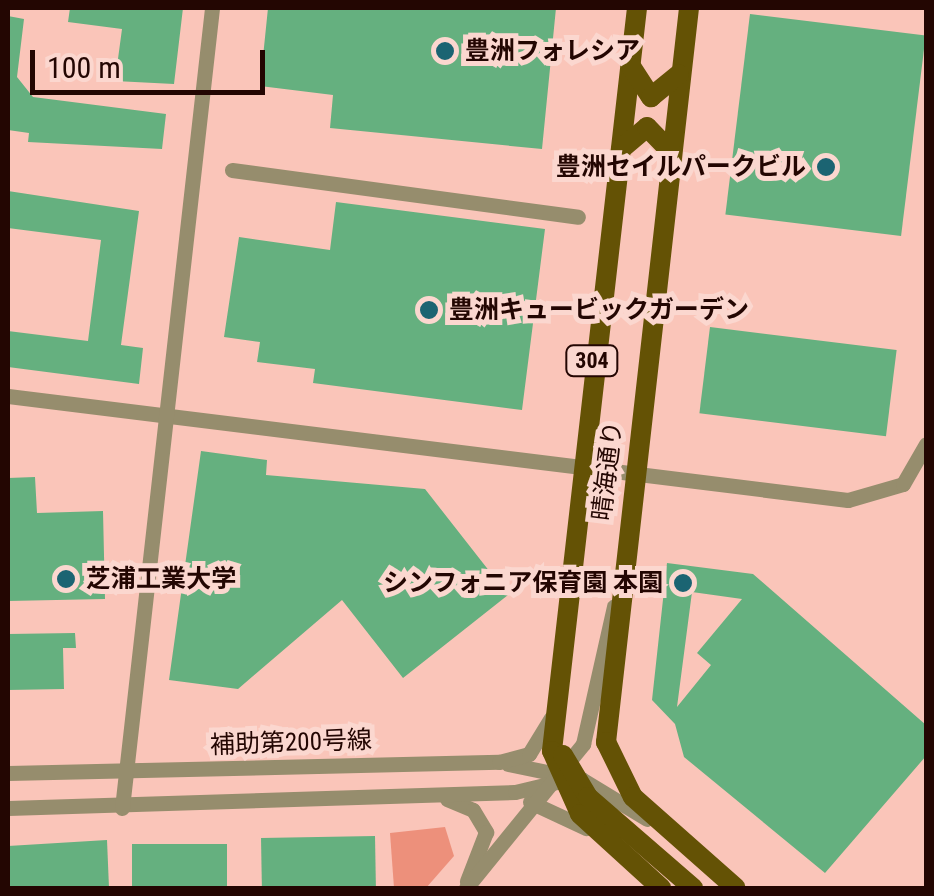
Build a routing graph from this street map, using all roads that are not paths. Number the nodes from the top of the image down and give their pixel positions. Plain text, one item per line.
1 (212, 8) edge
2 (637, 8) edge
3 (689, 8) edge
4 (631, 63) junction
5 (682, 68) junction
6 (621, 151) junction
7 (672, 153) junction
8 (232, 170) dead end
9 (578, 217) dead end
10 (8, 396) edge
11 (163, 416) junction
12 (926, 444) edge
13 (578, 466) junction
14 (632, 473) junction
15 (618, 592) junction
16 (553, 714) junction
17 (499, 762) junction
18 (125, 772) junction
19 (8, 773) edge
20 (563, 774) junction
21 (499, 792) junction
22 (433, 796) junction
23 (540, 805) junction
24 (8, 808) edge
25 (122, 808) junction
26 (598, 836) junction
27 (684, 845) junction
28 (464, 888) edge
29 (661, 888) edge
30 (693, 888) edge
31 (736, 888) edge

1 - 11 street
2 - 4 main road, 晴海通り / 304
3 - 5 main road, 晴海通り / 304
4 - 5 main road
4 - 6 main road, 晴海通り / 304
5 - 7 main road, 晴海通り / 304
6 - 7 main road
6 - 13 main road, 晴海通り / 304
7 - 14 main road, 晴海通り / 304
8 - 9 street
10 - 11 street
11 - 13 street
11 - 18 street
12 - 14 street
13 - 14 street
13 - 16 main road, 晴海通り / 304
14 - 15 main road, 晴海通り / 304
15 - 20 street
15 - 27 main road, 晴海通り / 304
16 - 17 street, 補助第200号線
16 - 20 main road, 晴海通り / 304
17 - 18 street, 補助第200号線
17 - 20 street
18 - 19 street, 補助第200号線
18 - 25 street
20 - 21 street
20 - 23 street
20 - 26 main road, 晴海通り / 304
20 - 27 street
20 - 30 main road
21 - 22 street
21 - 23 street
22 - 25 street
22 - 28 street
23 - 26 street
23 - 28 street
24 - 25 street
26 - 29 main road, 晴海通り / 304
27 - 31 main road, 晴海通り / 304

